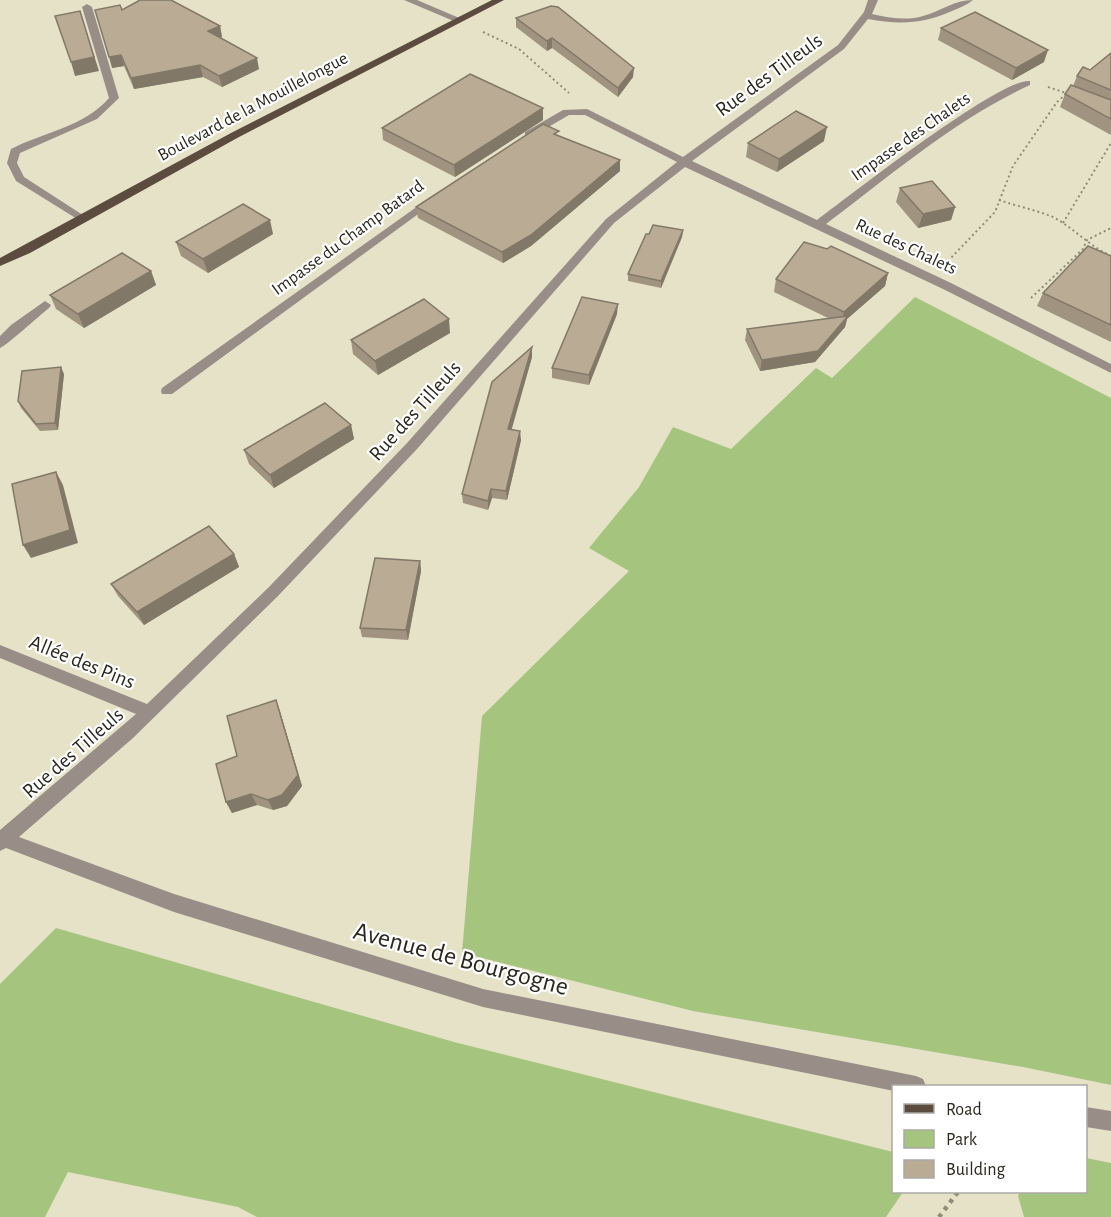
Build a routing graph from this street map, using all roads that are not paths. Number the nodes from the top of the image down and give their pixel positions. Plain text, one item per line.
1 (409, 0) edge
2 (499, 0) edge
3 (873, 0) edge
4 (968, 0) edge
5 (87, 7) dead end
6 (866, 16) junction
7 (459, 20) junction
8 (1026, 83) dead end
9 (516, 143) edge
10 (684, 162) junction
11 (447, 189) edge
12 (82, 219) junction
13 (818, 225) junction
14 (26, 250) junction
15 (0, 262) edge
16 (0, 268) edge
17 (45, 305) dead end
18 (0, 344) edge
19 (1111, 369) edge
20 (167, 391) dead end
21 (0, 651) edge
22 (149, 712) junction
23 (1, 840) edge
24 (911, 1085) edge
25 (1087, 1117) edge
26 (1111, 1121) edge

1 - 7 street
2 - 7 main road, Boulevard de la Mouillelongue
3 - 6 street, Rue des Tilleuls
4 - 6 street
5 - 12 street
6 - 10 street, Rue des Tilleuls
7 - 12 main road, Boulevard de la Mouillelongue
8 - 13 street, Impasse des Chalets
9 - 10 street
10 - 13 street, Rue des Chalets
10 - 22 street, Rue des Tilleuls
11 - 20 street, Impasse du Champ Batard
12 - 14 main road, Boulevard de la Mouillelongue
13 - 19 street, Rue des Chalets
14 - 15 main road, Boulevard de la Mouillelongue
14 - 16 main road, Boulevard de la Mouillelongue
17 - 18 street
21 - 22 street, Allée des Pins
22 - 23 street, Rue des Tilleuls
23 - 24 street, Avenue de Bourgogne
25 - 26 street

